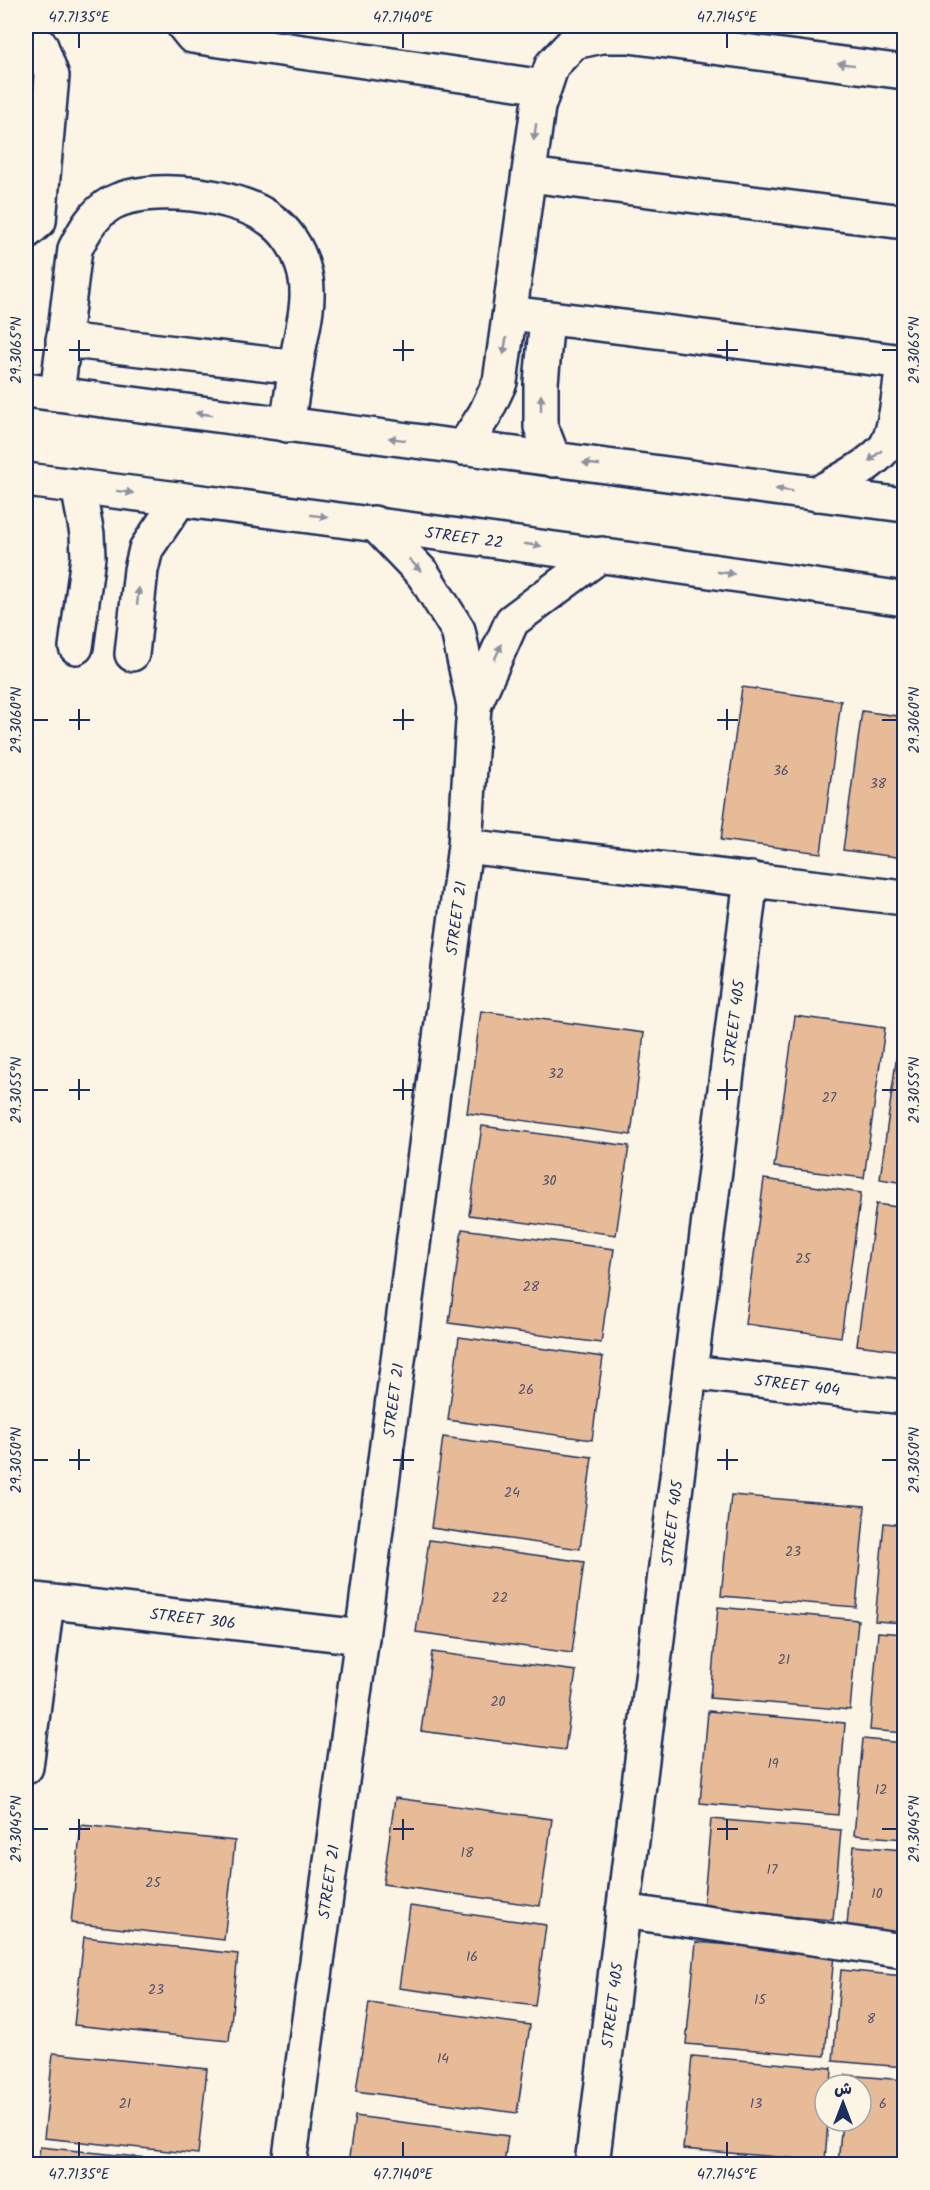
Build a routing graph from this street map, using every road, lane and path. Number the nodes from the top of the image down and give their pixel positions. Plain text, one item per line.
1 (184, 26) edge
2 (26, 38) edge
3 (904, 72) edge
4 (544, 87) junction
5 (529, 175) junction
6 (904, 222) edge
7 (26, 232) edge
8 (510, 313) junction
9 (547, 318) junction
10 (63, 340) junction
11 (904, 362) edge
12 (296, 367) junction
13 (41, 392) edge
14 (287, 425) junction
15 (463, 448) junction
16 (554, 459) junction
17 (26, 480) edge
18 (78, 486) junction
19 (818, 494) junction
20 (180, 500) junction
21 (904, 505) edge
22 (374, 523) junction
23 (602, 554) junction
24 (904, 599) edge
25 (76, 647) dead end
26 (132, 654) dead end
27 (474, 706) junction
28 (465, 846) junction
29 (751, 879) junction
30 (904, 898) edge
31 (690, 1371) junction
32 (904, 1397) edge
33 (36, 1600) edge
34 (362, 1637) junction
35 (26, 1767) edge
36 (623, 1911) junction
37 (904, 1951) edge
38 (289, 2164) edge
39 (592, 2164) edge

1 - 4 street
2 - 7 street
3 -> 4 street
4 -> 5 street
5 - 6 street
5 - 8 street
8 - 9 street
8 -> 15 street
9 - 11 street
16 -> 9 street
10 - 12 street
10 - 12 street
10 - 13 street
11 -> 19 street
12 - 14 street
14 -> 13 street
15 -> 14 street
15 - 16 street
19 -> 16 street
17 - 18 street, STREET 22
18 -> 20 street, STREET 22
18 - 25 street
19 - 21 street
20 -> 22 street, STREET 22
26 -> 20 street
22 -> 23 street, STREET 22
22 -> 27 street, STREET 21
23 -> 24 street, STREET 22
27 -> 23 street, STREET 21
27 - 28 street, STREET 21
28 - 29 street
28 - 34 street, STREET 21
29 - 30 street
29 - 31 street, STREET 405
31 - 32 street, STREET 404
31 - 36 street, STREET 405
33 - 34 street, STREET 306
33 - 35 street
34 - 38 street, STREET 21
36 - 37 street
36 - 39 street, STREET 405

